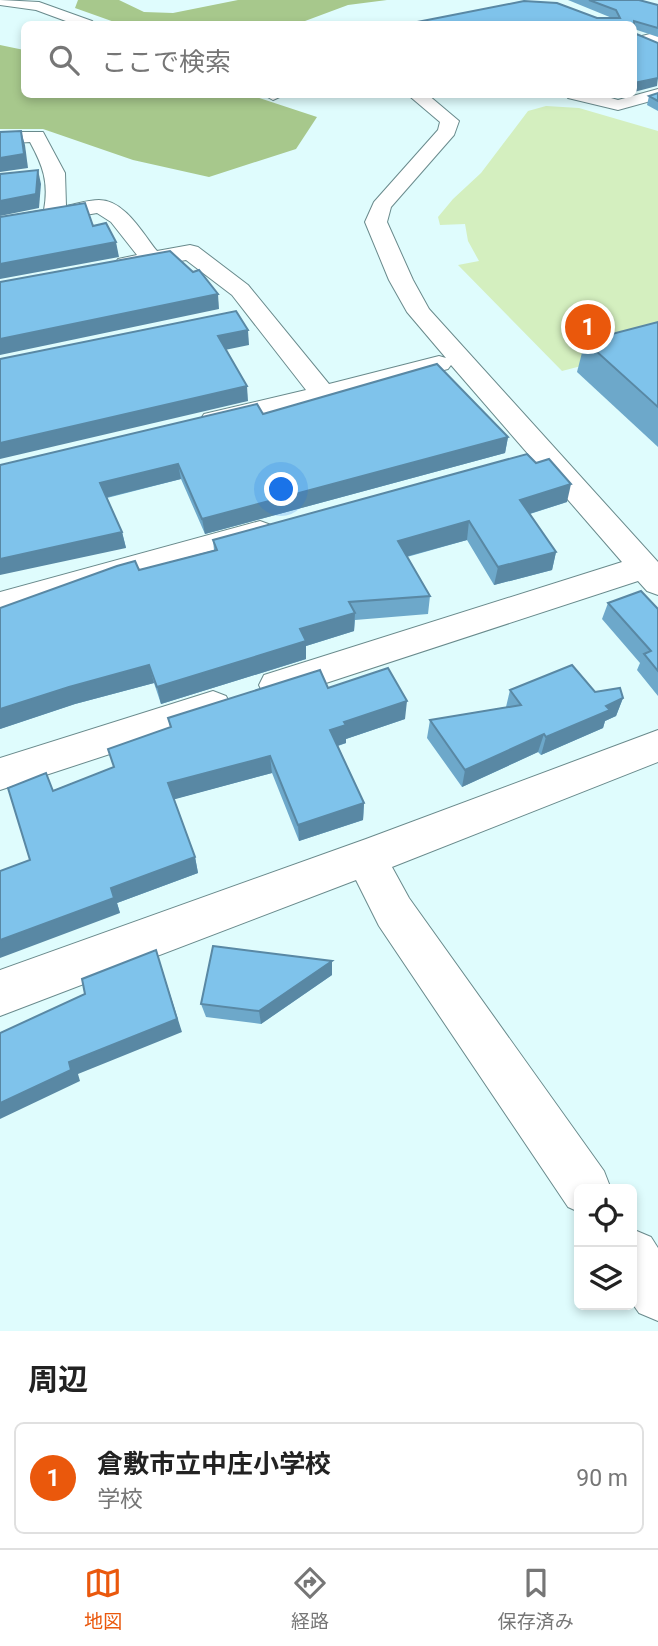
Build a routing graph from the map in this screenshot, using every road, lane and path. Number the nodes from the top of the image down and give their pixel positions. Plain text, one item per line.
1 (0, 1) edge
2 (80, 21) edge
3 (658, 94) edge
4 (420, 98) edge
5 (590, 98) edge
6 (618, 105) junction
7 (645, 113) dead end
8 (0, 138) edge
9 (58, 173) junction
10 (34, 176) edge
11 (54, 214) junction
12 (0, 224) edge
13 (151, 259) junction
14 (110, 268) edge
15 (257, 311) junction
16 (230, 316) edge
17 (460, 359) junction
18 (323, 394) junction
19 (188, 426) edge
20 (292, 523) edge
21 (651, 575) edge
22 (0, 604) edge
23 (658, 746) edge
24 (0, 774) edge
25 (366, 858) junction
26 (0, 993) edge
27 (583, 1184) edge
28 (637, 1263) edge
29 (658, 1294) edge

1 - 2 street
3 - 6 street
4 - 17 street
5 - 6 street
6 - 7 street
8 - 9 street
9 - 10 street
9 - 11 street
11 - 12 street
11 - 13 street
13 - 14 street
13 - 15 street
15 - 16 street
15 - 18 street
17 - 18 street
17 - 21 street
18 - 19 street
20 - 22 street
21 - 24 street
23 - 25 street
25 - 26 street
25 - 27 street
28 - 29 street

